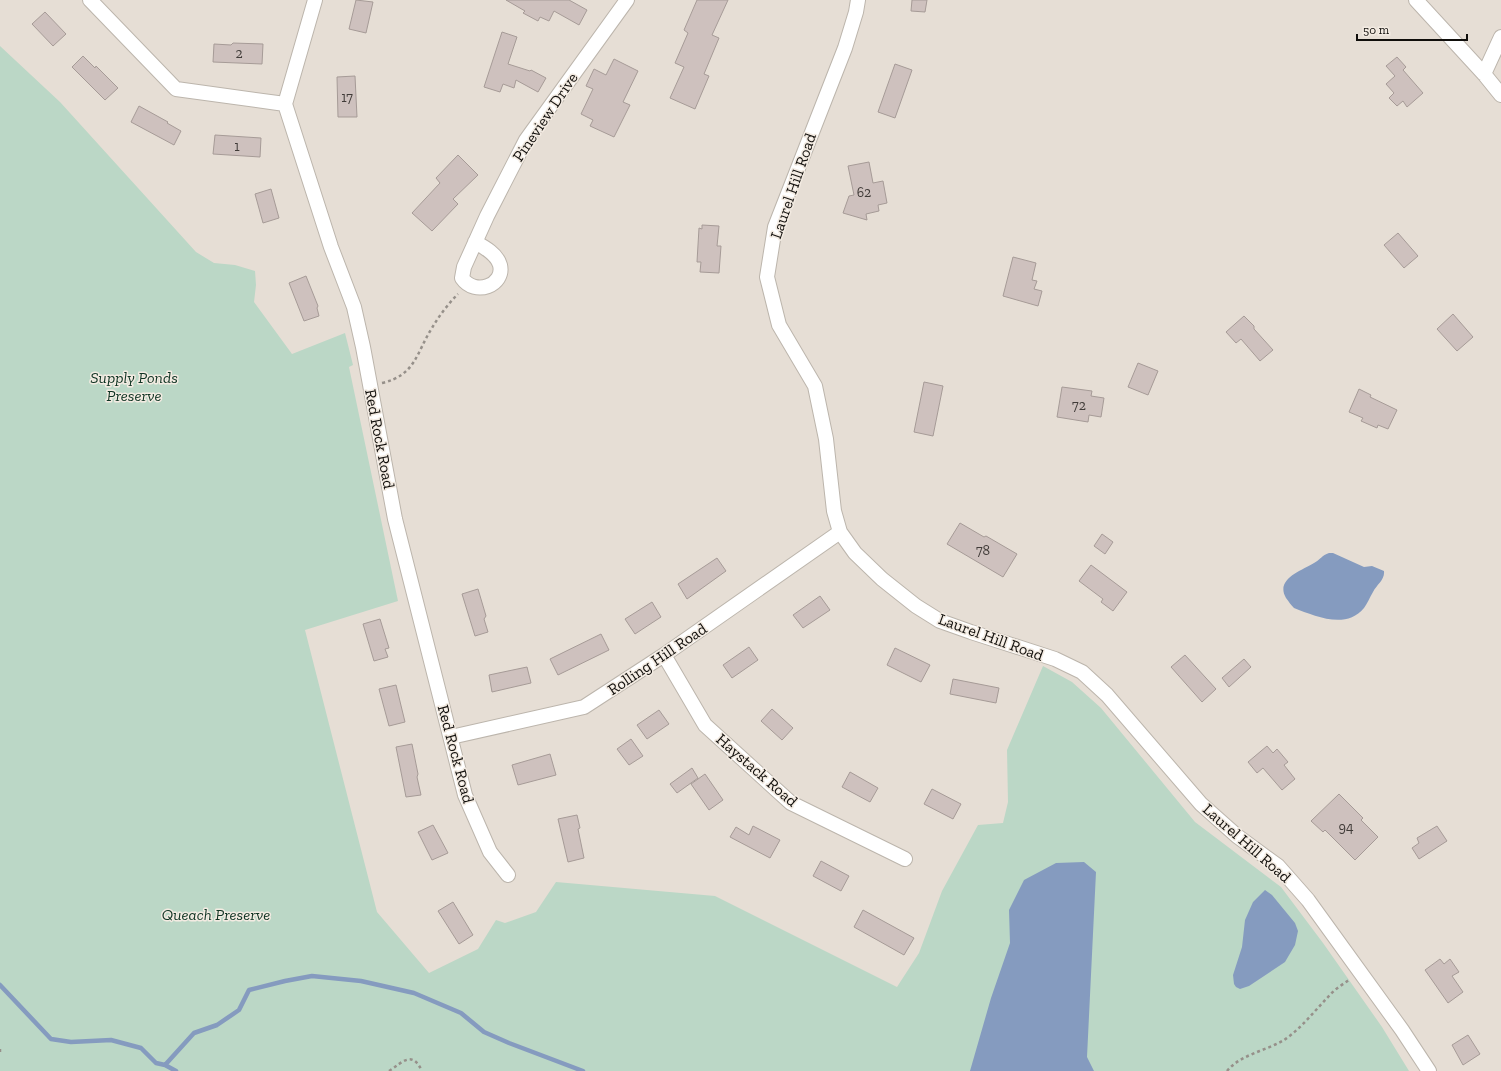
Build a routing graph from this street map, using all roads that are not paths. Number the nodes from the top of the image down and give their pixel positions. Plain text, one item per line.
1 (90, 0) edge
2 (314, 0) edge
3 (627, 0) edge
4 (858, 0) edge
5 (1416, 0) edge
6 (1501, 38) edge
7 (1484, 74) junction
8 (1501, 95) edge
9 (285, 104) junction
10 (475, 242) junction
11 (840, 532) junction
12 (664, 655) junction
13 (451, 737) junction
14 (904, 859) dead end
15 (508, 875) dead end
16 (1429, 1071) edge

1 - 9 street
2 - 9 street
3 - 10 street, Pineview Drive
4 - 11 street, Laurel Hill Road
5 - 7 street
6 - 7 street
7 - 8 street
9 - 13 street, Red Rock Road
10 - 10 street, Pineview Drive
11 - 12 street, Rolling Hill Road
11 - 16 street, Laurel Hill Road
12 - 13 street, Rolling Hill Road
12 - 14 street, Haystack Road
13 - 15 street, Red Rock Road

